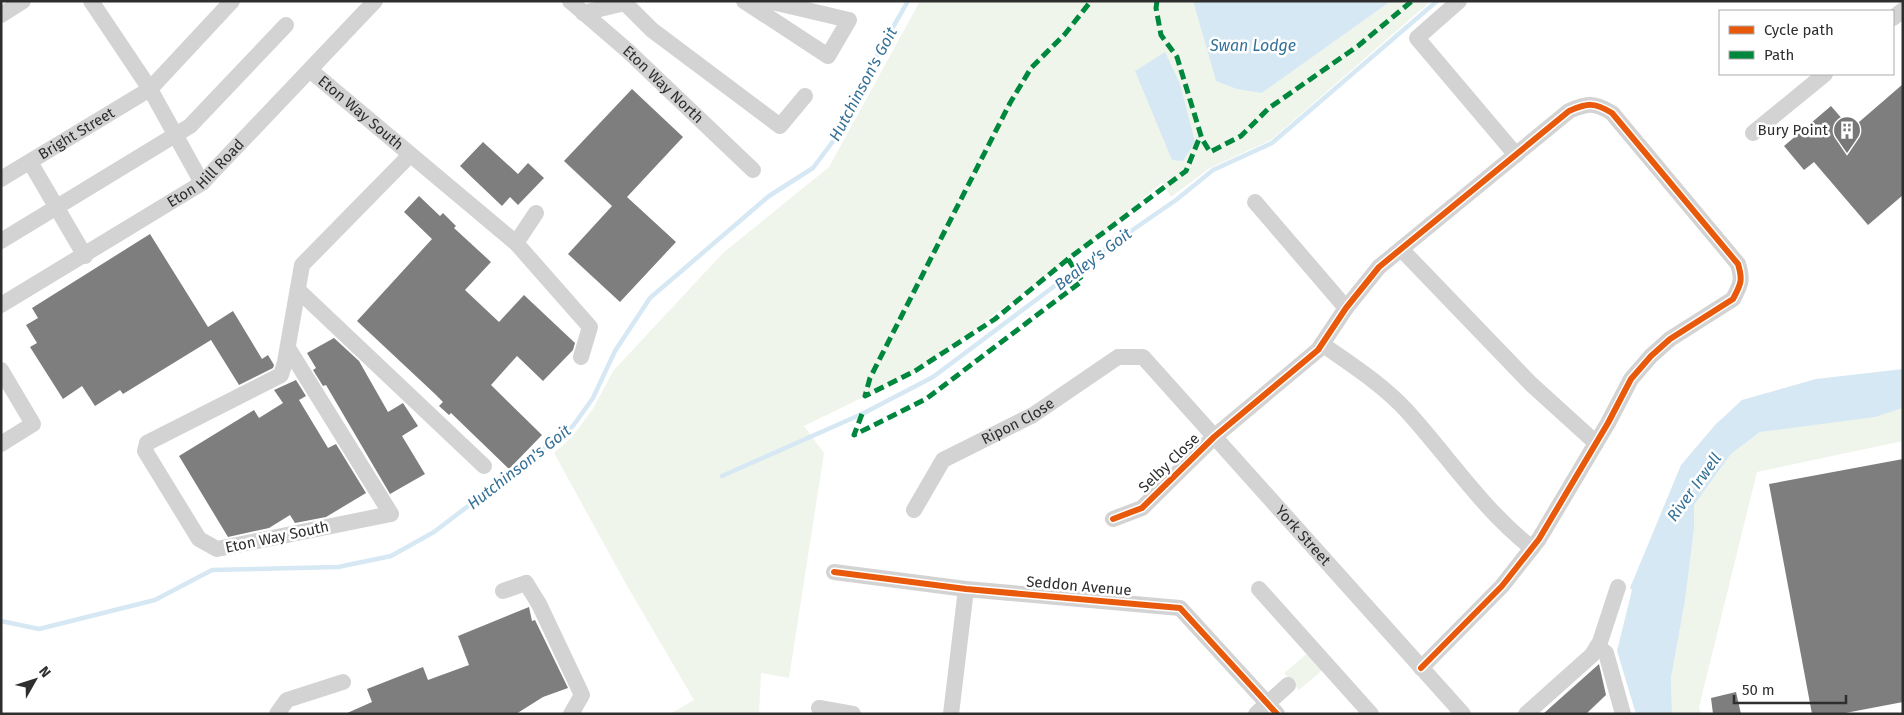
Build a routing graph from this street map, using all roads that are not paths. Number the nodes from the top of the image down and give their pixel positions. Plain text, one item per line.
1 (23, 1) edge
2 (91, 1) edge
3 (232, 1) edge
4 (375, 1) edge
5 (570, 1) edge
6 (744, 1) edge
7 (768, 1) edge
8 (1459, 1) edge
9 (625, 2) edge
10 (583, 13) junction
11 (1, 15) edge
12 (286, 25) dead end
13 (311, 71) junction
14 (1824, 75) edge
15 (150, 89) junction
16 (805, 96) dead end
17 (1753, 133) dead end
18 (176, 135) junction
19 (410, 155) junction
20 (1516, 155) junction
21 (30, 162) junction
22 (753, 170) dead end
23 (1, 179) edge
24 (202, 182) junction
25 (1256, 202) dead end
26 (57, 208) junction
27 (536, 213) dead end
28 (1, 241) edge
29 (516, 244) junction
30 (1401, 249) junction
31 (85, 256) junction
32 (298, 290) junction
33 (1, 305) edge
34 (1346, 308) junction
35 (1322, 344) junction
36 (288, 348) junction
37 (580, 357) dead end
38 (1143, 357) joint
39 (2, 371) edge
40 (1214, 437) junction
41 (1596, 443) junction
42 (1, 444) edge
43 (484, 466) dead end
44 (914, 510) dead end
45 (1113, 519) dead end
46 (1532, 548) junction
47 (834, 572) dead end
48 (1618, 588) dead end
49 (966, 589) junction
50 (1259, 589) dead end
51 (503, 591) dead end
52 (1597, 647) junction
53 (1421, 668) junction
54 (343, 682) dead end
55 (1288, 685) dead end
56 (819, 708) dead end
57 (1267, 710) edge
58 (277, 714) edge
59 (571, 714) edge
60 (854, 714) edge
61 (951, 714) edge
62 (1371, 714) edge
63 (1463, 714) edge
64 (1526, 714) edge
65 (1623, 714) edge

1 - 11 street
2 - 15 street
3 - 15 street, Bright Street
4 - 13 street, Eton Hill Road
5 - 10 street, Eton Way North
6 - 7 street
8 - 20 street
9 - 10 street
9 - 16 street
10 - 22 street, Eton Way North
12 - 18 street
13 - 19 street, Eton Way South
13 - 24 street, Eton Hill Road
14 - 17 street
15 - 18 street
15 - 21 street, Bright Street
18 - 24 street
18 - 26 street
19 - 29 street, Eton Way South
19 - 32 street, Eton Way South
20 - 30 street, Selby Close
20 - 41 street, Selby Close
21 - 23 street, Bright Street
21 - 26 street
24 - 31 street, Eton Hill Road
25 - 34 street
26 - 28 street
26 - 31 street
27 - 29 street
29 - 37 street, Eton Way South
30 - 34 street, Selby Close
30 - 41 street
31 - 33 street, Eton Hill Road
32 - 36 street, Eton Way South
32 - 43 street
34 - 35 street, Selby Close
35 - 40 street, Selby Close
35 - 46 street
36 - 36 street, Eton Way South
38 - 40 street, York Street
38 - 44 street, Ripon Close
39 - 42 street
40 - 45 street, Selby Close
40 - 53 street, York Street
41 - 46 street, Selby Close
46 - 53 street, Selby Close
47 - 49 street, Seddon Avenue
48 - 52 street
49 - 57 street, Seddon Avenue
49 - 61 street
50 - 62 street
51 - 59 street
52 - 64 street
52 - 65 street
53 - 63 street, York Street
54 - 58 street
55 - 57 street
56 - 60 street

